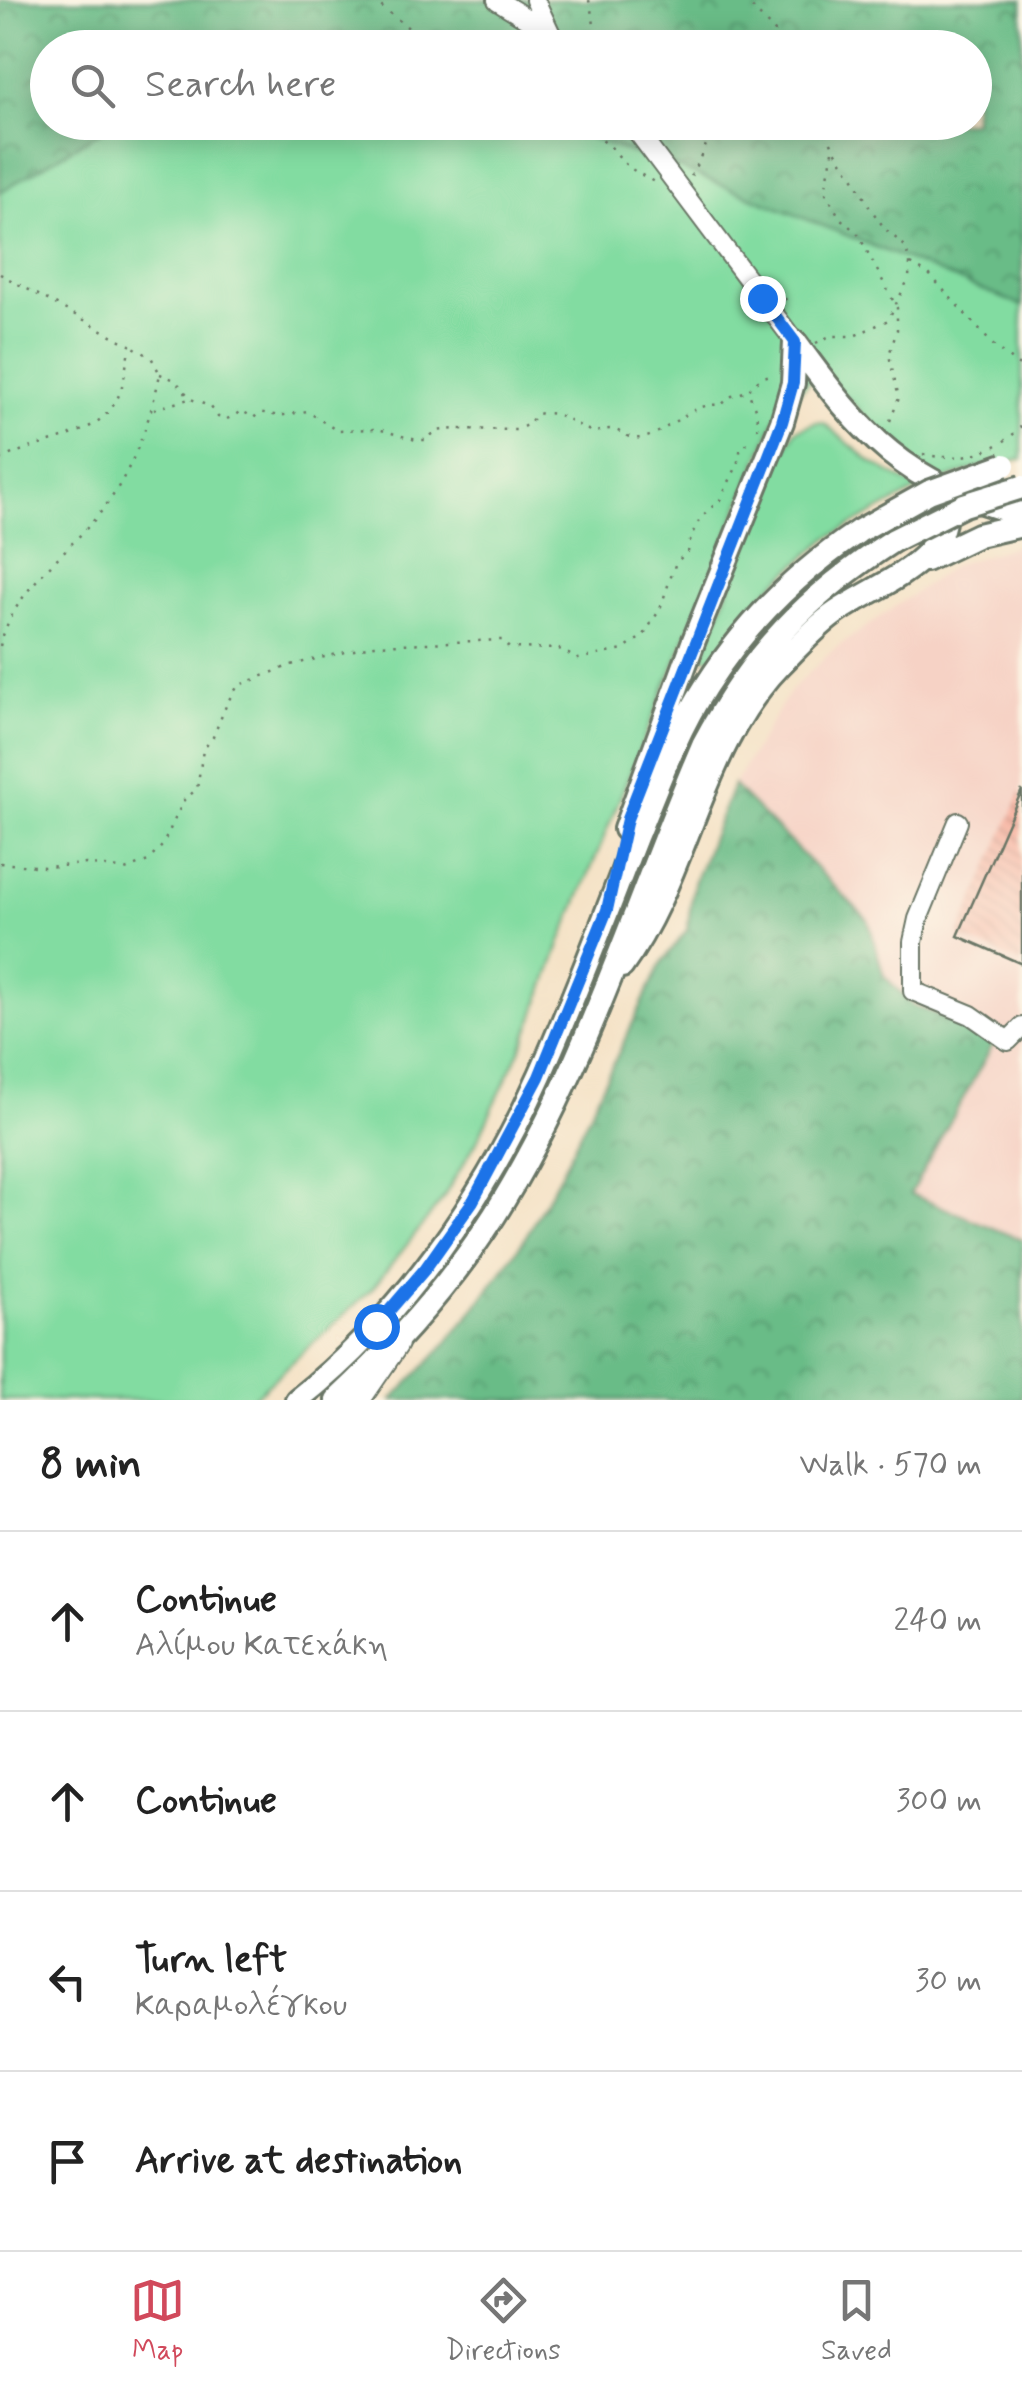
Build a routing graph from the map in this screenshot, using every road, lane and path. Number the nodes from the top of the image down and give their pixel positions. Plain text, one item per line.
1 (372, 0) edge
2 (498, 0) edge
3 (535, 0) edge
4 (589, 0) edge
5 (744, 0) edge
6 (411, 30) edge
7 (545, 30) edge
8 (549, 30) edge
9 (595, 30) edge
10 (773, 30) edge
11 (602, 140) edge
12 (647, 140) edge
13 (714, 140) edge
14 (830, 140) edge
15 (834, 149) junction
16 (682, 178) junction
17 (910, 263) junction
18 (0, 274) edge
19 (897, 308) junction
20 (803, 344) junction
21 (130, 345) junction
22 (1022, 368) edge
23 (778, 373) dead end
24 (160, 374) junction
25 (748, 391) junction
26 (190, 398) junction
27 (841, 405) junction
28 (152, 409) junction
29 (782, 422) junction
30 (1022, 424) edge
31 (880, 429) dead end
32 (918, 452) dead end
33 (0, 460) edge
34 (1013, 463) edge
35 (938, 486) junction
36 (1022, 487) edge
37 (1022, 514) edge
38 (1022, 525) edge
39 (909, 567) junction
40 (0, 646) edge
41 (958, 822) dead end
42 (0, 862) edge
43 (607, 910) junction
44 (602, 993) junction
45 (1022, 1028) edge
46 (394, 1343) junction
47 (297, 1400) edge
48 (336, 1400) edge
49 (356, 1400) edge

1 - 6 path
2 - 7 street
3 - 8 street
4 - 9 path
5 - 10 path
11 - 16 path
12 - 16 street
13 - 16 path
14 - 15 path
15 - 17 path
15 - 19 path
16 - 20 street
17 - 19 path
17 - 22 path
18 - 21 path
19 - 20 path
19 - 31 path
20 - 27 main road
20 - 29 main road
21 - 24 path
21 - 33 path
23 - 25 path
24 - 26 path
24 - 28 path
25 - 26 path
25 - 42 path
26 - 28 path
27 - 29 main road
27 - 35 main road
28 - 40 path
29 - 43 main road
30 - 32 path
34 - 43 main road, bridge
35 - 37 main road
35 - 39 main road
36 - 44 main road, bridge
38 - 39 main road
39 - 44 main road
41 - 45 street
43 - 47 main road
44 - 46 main road
46 - 48 main road
46 - 49 highway

